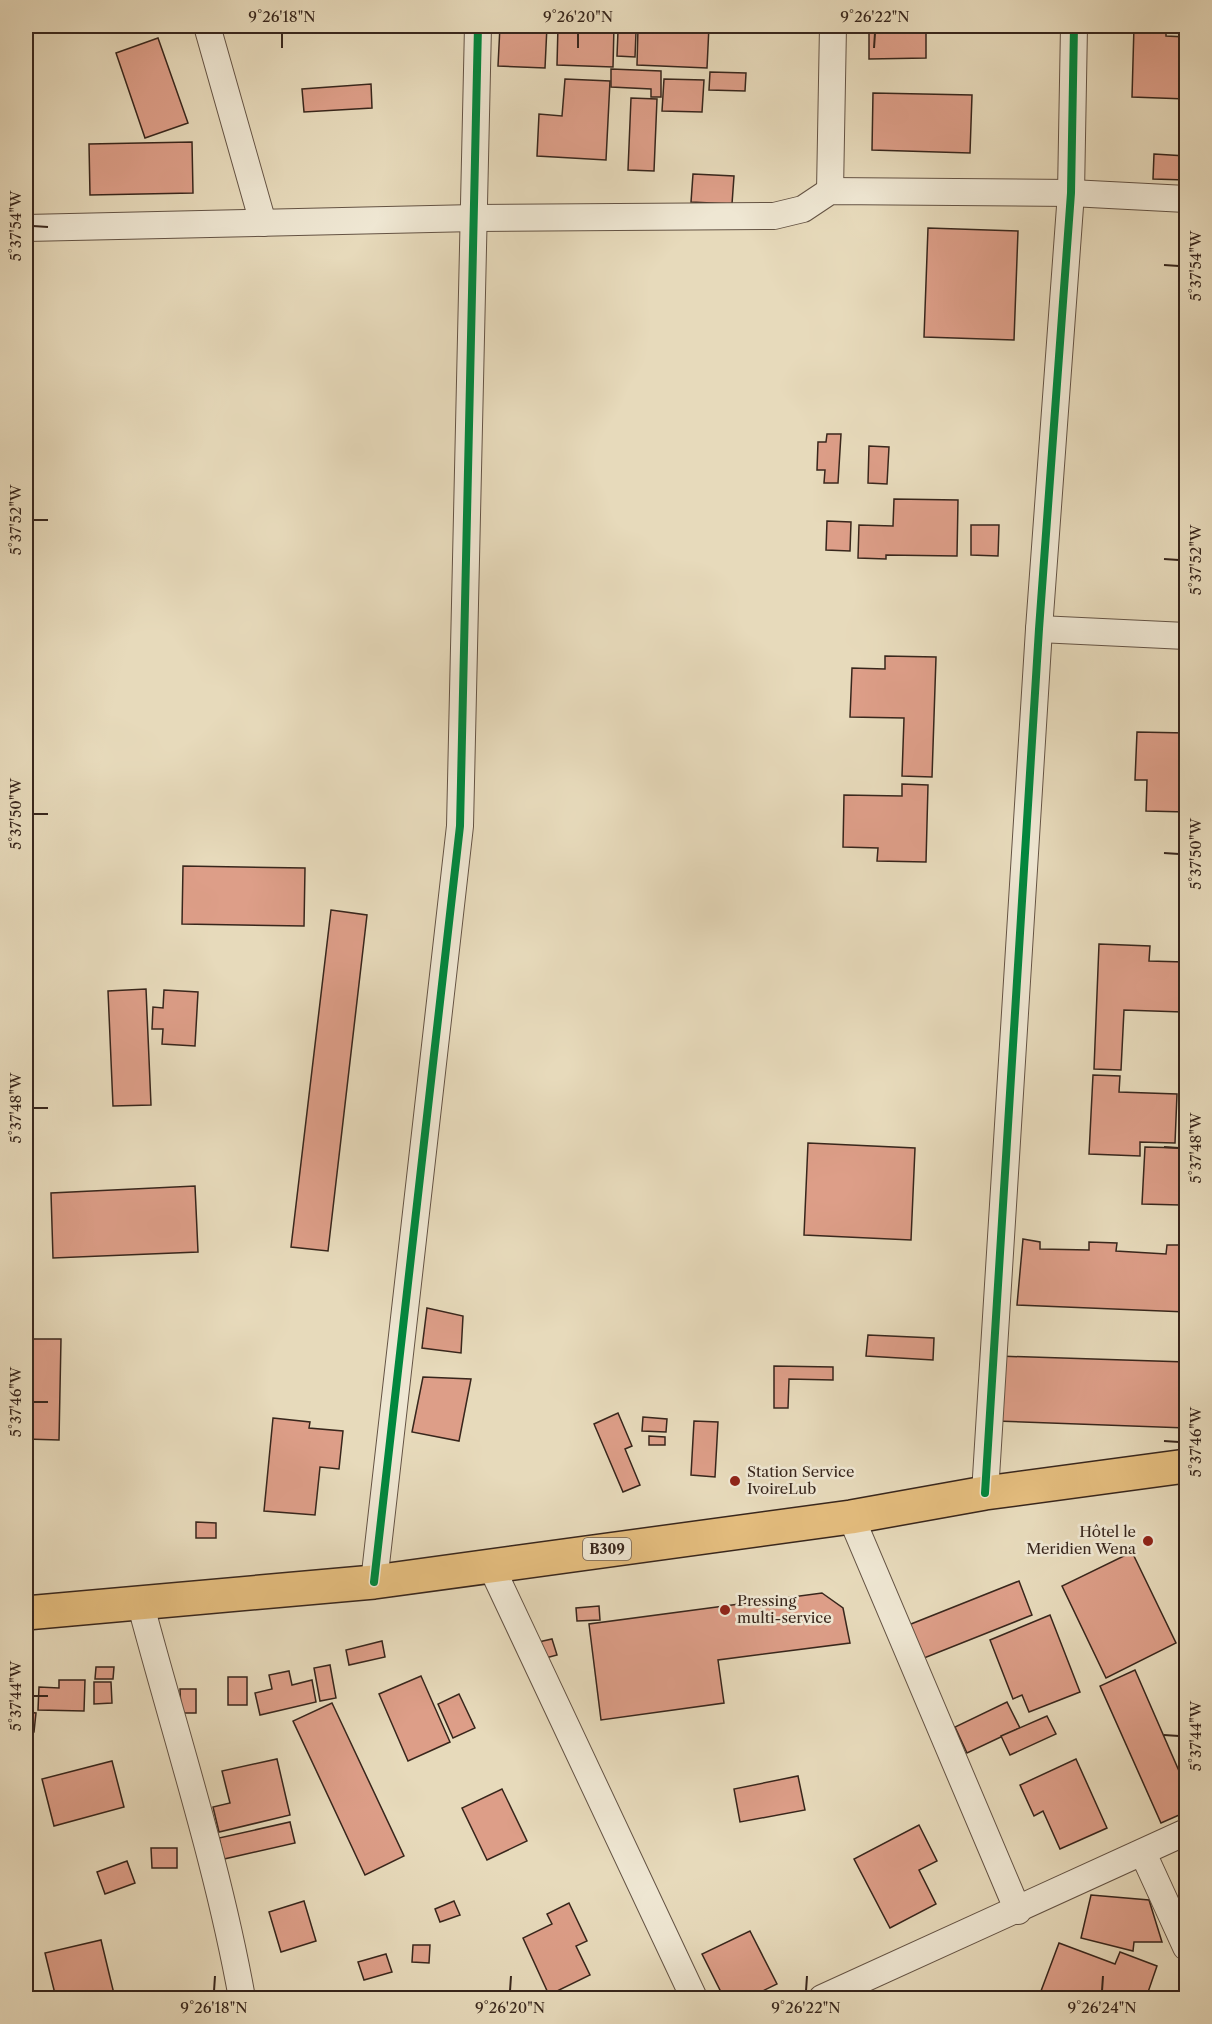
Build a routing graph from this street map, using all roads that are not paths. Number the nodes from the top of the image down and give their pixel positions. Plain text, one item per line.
1 (207, 26) edge
2 (478, 26) edge
3 (833, 26) edge
4 (1074, 26) edge
5 (830, 191) junction
6 (1071, 193) junction
7 (1186, 198) edge
8 (475, 218) junction
9 (263, 223) junction
10 (26, 228) edge
11 (1039, 629) junction
12 (1186, 636) edge
13 (1186, 1466) edge
14 (985, 1493) junction
15 (851, 1517) junction
16 (490, 1564) junction
17 (374, 1582) junction
18 (140, 1602) junction
19 (26, 1613) edge
20 (1186, 1832) edge
21 (1143, 1853) junction
22 (1018, 1911) junction
23 (1186, 1947) edge
24 (242, 1998) edge
25 (694, 1998) edge
26 (822, 1998) edge

1 - 9 street
2 - 8 street
3 - 5 street
4 - 6 street
5 - 6 street
5 - 8 street
6 - 7 street
6 - 11 street
8 - 9 street
8 - 17 street
9 - 10 street
11 - 12 street
11 - 14 street
13 - 14 main road, B309
14 - 15 main road, B309
15 - 16 main road, B309
15 - 22 street
16 - 17 main road, B309
16 - 25 street
17 - 18 main road, B309
18 - 19 main road, B309
18 - 24 street
20 - 21 street
21 - 22 street
21 - 23 street
22 - 26 street

